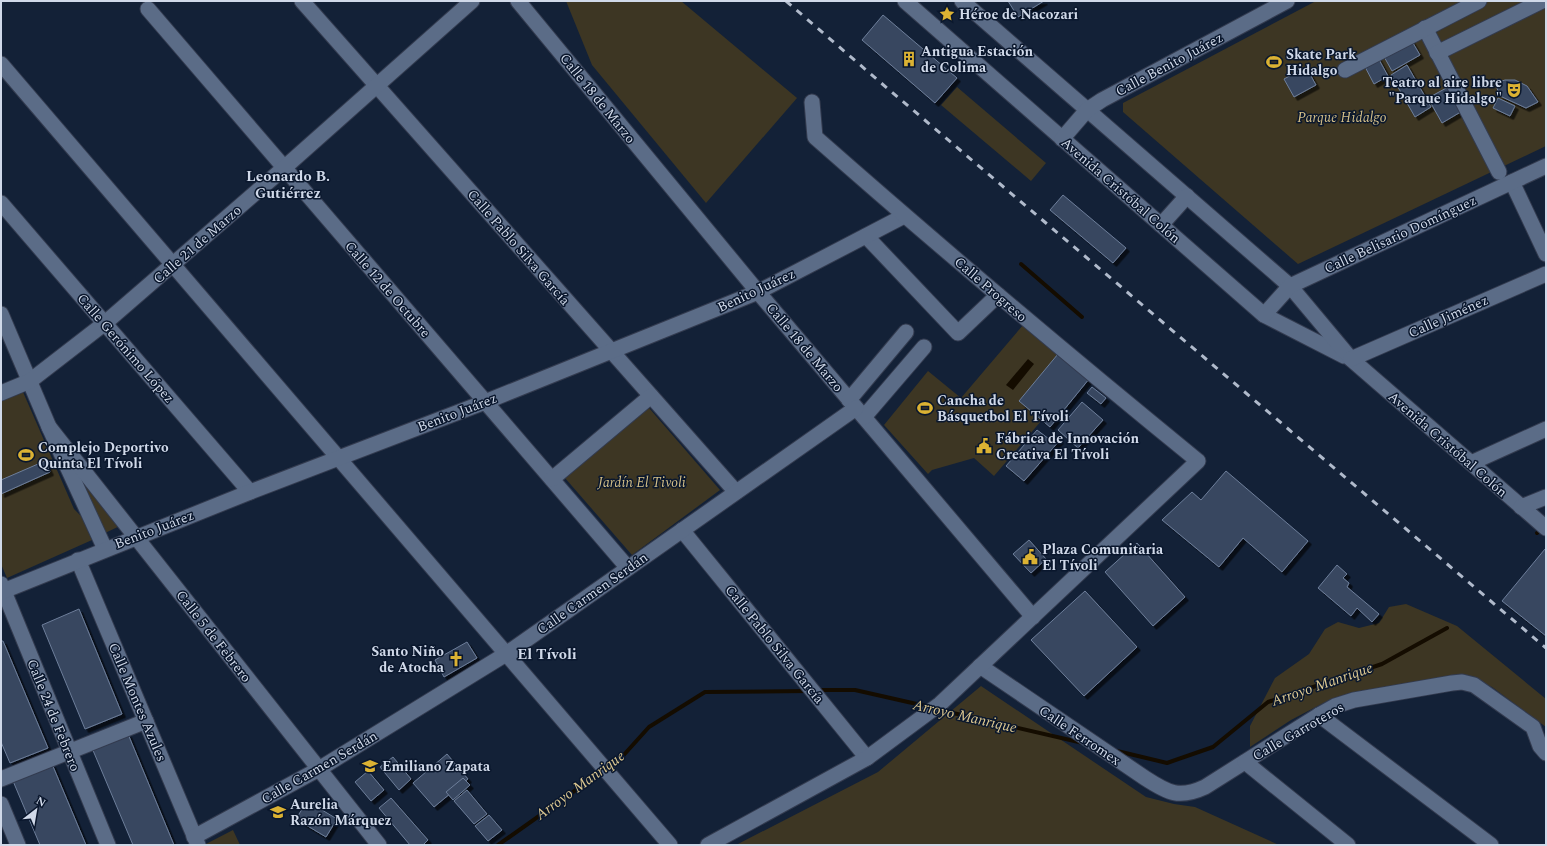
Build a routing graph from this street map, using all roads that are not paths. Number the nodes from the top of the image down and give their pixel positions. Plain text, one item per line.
1 (302, 1) edge
2 (472, 1) edge
3 (518, 1) edge
4 (905, 1) edge
5 (962, 1) edge
6 (1287, 1) edge
7 (1479, 1) edge
8 (1542, 1) edge
9 (148, 9) dead end
10 (1425, 28) junction
11 (1437, 53) junction
12 (1, 64) edge
13 (1345, 70) dead end
14 (377, 86) junction
15 (812, 102) dead end
16 (1087, 110) junction
17 (1062, 139) junction
18 (1546, 166) edge
19 (284, 168) junction
20 (1499, 172) dead end
21 (1512, 182) junction
22 (1187, 196) junction
23 (1, 203) edge
24 (904, 216) junction
25 (1161, 226) junction
26 (866, 236) junction
27 (1546, 254) edge
28 (172, 264) junction
29 (1546, 274) edge
30 (1290, 286) junction
31 (758, 292) junction
32 (998, 296) junction
33 (1, 314) edge
34 (1264, 315) junction
35 (105, 323) junction
36 (611, 350) junction
37 (1351, 359) junction
38 (30, 381) junction
39 (1, 393) edge
40 (651, 396) junction
41 (485, 402) junction
42 (856, 408) junction
43 (49, 427) junction
44 (1546, 429) edge
45 (338, 457) junction
46 (1471, 463) junction
47 (552, 479) junction
48 (250, 492) junction
49 (736, 492) junction
50 (1546, 497) edge
51 (1521, 507) junction
52 (1541, 524) edge
53 (682, 530) junction
54 (136, 537) junction
55 (105, 549) junction
56 (78, 560) junction
57 (628, 568) junction
58 (2, 589) edge
59 (1033, 617) junction
60 (506, 654) junction
61 (980, 666) junction
62 (1319, 715) junction
63 (146, 721) junction
64 (69, 751) junction
65 (1546, 753) edge
66 (867, 758) junction
67 (1245, 762) junction
68 (319, 769) junction
69 (1, 779) edge
70 (1184, 794) joint
71 (1, 804) edge
72 (196, 841) edge
73 (18, 845) edge
74 (108, 845) edge
75 (379, 845) edge
76 (670, 845) edge
77 (708, 845) edge
78 (1348, 845) edge
79 (1491, 845) edge

1 - 14 street, Calle Pablo Silva García
2 - 14 street, Calle 21 de Marzo
3 - 31 street, Calle 18 de Marzo
4 - 17 street, Avenida Cristóbal Colón
5 - 16 street, Avenida Cristóbal Colón
6 - 16 street, Calle Benito Juárez
7 - 10 street
8 - 11 street
9 - 19 street, Calle 12 de Octubre
10 - 11 street
10 - 13 street
11 - 20 street
12 - 28 street
14 - 19 street, Calle 21 de Marzo
14 - 36 street, Calle Pablo Silva García
15 - 24 street, Calle Progreso
16 - 17 street, Calle Benito Juárez
16 - 22 street, Avenida Cristóbal Colón
17 - 25 street, Avenida Cristóbal Colón
18 - 21 street, Calle Belisario Domínguez
19 - 28 street, Calle 21 de Marzo
19 - 41 street, Calle 12 de Octubre
21 - 27 street
21 - 30 street, Calle Belisario Domínguez
22 - 25 street
22 - 30 street, Avenida Cristóbal Colón
23 - 35 street, Calle Gerónimo López
24 - 26 street, Benito Juárez
24 - 32 street, Calle Progreso
25 - 34 street, Avenida Cristóbal Colón
26 - 31 street, Benito Juárez
26 - 32 street
28 - 35 street, Calle 21 de Marzo
28 - 45 street
29 - 37 street, Calle Jiménez
30 - 34 street, Calle Belisario Domínguez
30 - 37 street, Avenida Cristóbal Colón
31 - 36 street, Benito Juárez
31 - 42 street, Calle 18 de Marzo
32 - 59 street, Calle Progreso
33 - 38 street, Calle 5 de Febrero
34 - 37 street, Avenida Cristóbal Colón
35 - 38 street, Calle 21 de Marzo
35 - 48 street, Calle Gerónimo López
36 - 40 street, Calle Pablo Silva García
36 - 41 street, Benito Juárez
37 - 46 street, Avenida Cristóbal Colón
38 - 39 street, Calle 21 de Marzo
38 - 43 street, Calle 5 de Febrero
40 - 47 street
40 - 49 street, Calle Pablo Silva García
41 - 45 street, Benito Juárez
41 - 47 street, Calle 12 de Octubre
42 - 42 street
42 - 49 street, Calle Carmen Serdán
42 - 59 street, Calle 18 de Marzo
43 - 54 street, Calle 5 de Febrero
43 - 55 street, Calle 5 de Febrero
44 - 46 street
45 - 48 street, Benito Juárez
45 - 60 street
46 - 51 street, Avenida Cristóbal Colón
47 - 57 street, Calle 12 de Octubre
48 - 54 street, Benito Juárez
49 - 53 street, Calle Carmen Serdán
50 - 51 street
51 - 52 street, Avenida Cristóbal Colón
53 - 57 street, Calle Carmen Serdán
53 - 66 street, Calle Pablo Silva García
54 - 55 street, Benito Juárez
54 - 68 street, Calle 5 de Febrero
55 - 56 street, Benito Juárez
56 - 58 street, Benito Juárez
56 - 63 street, Calle Montes Azules
57 - 60 street, Calle Carmen Serdán
58 - 64 street, Calle 24 de Febrero
59 - 61 street
60 - 68 street, Calle Carmen Serdán
60 - 76 street
61 - 66 street
61 - 70 street, Calle Ferromex
62 - 65 street, Calle Garroteros
62 - 67 street, Calle Garroteros
62 - 79 street
63 - 64 street
63 - 72 street, Calle Montes Azules
64 - 69 street
64 - 74 street, Calle 24 de Febrero
66 - 77 street
67 - 70 street, Calle Garroteros
67 - 78 street
68 - 72 street, Calle Carmen Serdán
68 - 75 street, Calle 5 de Febrero
71 - 73 street

